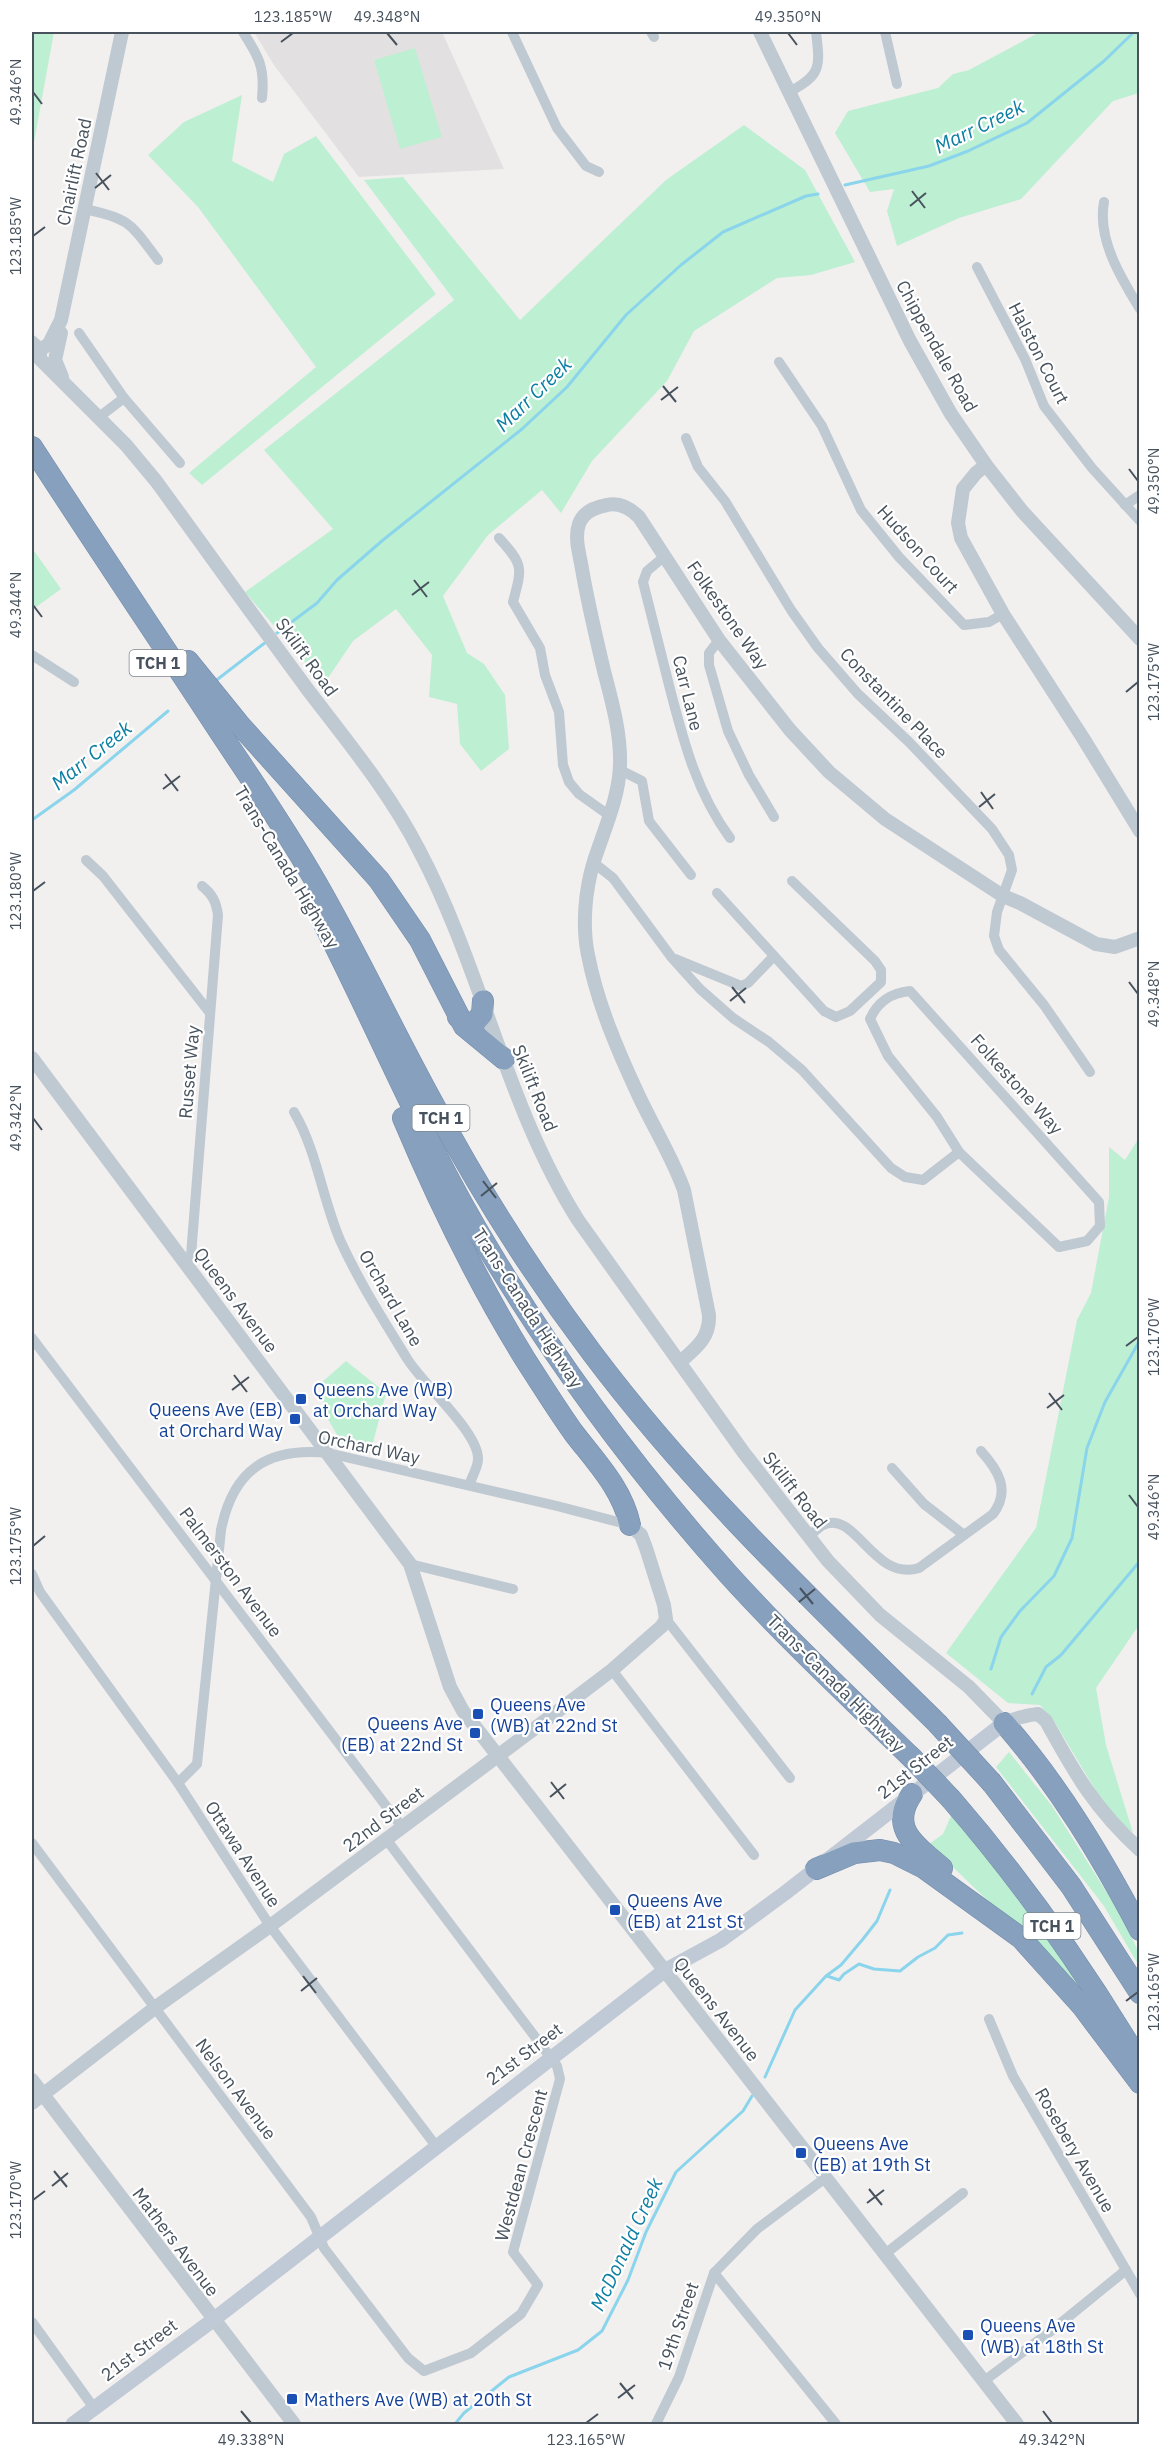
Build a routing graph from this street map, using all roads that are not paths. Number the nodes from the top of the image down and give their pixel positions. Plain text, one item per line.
1 (122, 32) edge
2 (243, 32) edge
3 (512, 32) edge
4 (760, 32) edge
5 (816, 32) edge
6 (885, 32) edge
7 (897, 84) dead end
8 (789, 92) junction
9 (262, 98) dead end
10 (599, 172) dead end
11 (1104, 202) dead end
12 (84, 209) junction
13 (158, 260) dead end
14 (977, 267) dead end
15 (1140, 309) edge
16 (79, 333) dead end
17 (46, 351) edge
18 (779, 362) dead end
19 (124, 398) junction
20 (99, 417) junction
21 (686, 438) dead end
22 (32, 447) edge
23 (180, 463) dead end
24 (986, 465) junction
25 (32, 471) edge
26 (1140, 495) edge
27 (1125, 505) junction
28 (1140, 521) edge
29 (500, 538) dead end
30 (665, 556) junction
31 (1003, 614) junction
32 (1140, 639) edge
33 (719, 640) junction
34 (32, 655) edge
35 (74, 682) dead end
36 (620, 770) junction
37 (610, 816) junction
38 (774, 817) dead end
39 (1140, 831) edge
40 (730, 838) dead end
41 (86, 860) dead end
42 (594, 863) junction
43 (691, 875) dead end
44 (792, 881) dead end
45 (202, 886) dead end
46 (717, 893) dead end
47 (1003, 896) junction
48 (1140, 938) edge
49 (337, 950) junction
50 (773, 957) junction
51 (672, 958) junction
52 (483, 1001) junction
53 (210, 1013) junction
54 (458, 1017) junction
55 (32, 1058) edge
56 (504, 1059) junction
57 (1090, 1072) dead end
58 (294, 1112) dead end
59 (959, 1152) junction
60 (190, 1268) junction
61 (32, 1338) edge
62 (680, 1362) junction
63 (981, 1451) dead end
64 (328, 1453) junction
65 (892, 1468) dead end
66 (470, 1485) junction
67 (630, 1525) junction
68 (964, 1535) junction
69 (808, 1537) junction
70 (410, 1564) junction
71 (33, 1578) edge
72 (215, 1579) junction
73 (513, 1589) dead end
74 (666, 1619) junction
75 (612, 1670) junction
76 (1004, 1724) junction
77 (499, 1755) junction
78 (790, 1779) dead end
79 (178, 1783) junction
80 (912, 1794) junction
81 (402, 1827) junction
82 (386, 1839) junction
83 (32, 1843) edge
84 (1140, 1850) edge
85 (754, 1855) dead end
86 (816, 1869) junction
87 (270, 1926) junction
88 (1140, 1930) edge
89 (1021, 1938) junction
90 (664, 1971) junction
91 (1140, 1993) edge
92 (156, 2007) junction
93 (989, 2019) dead end
94 (551, 2059) junction
95 (1140, 2063) edge
96 (32, 2080) edge
97 (1140, 2083) edge
98 (37, 2098) edge
99 (436, 2146) junction
100 (824, 2179) junction
101 (963, 2193) dead end
102 (321, 2237) junction
103 (885, 2254) junction
104 (1126, 2270) junction
105 (714, 2273) junction
106 (1140, 2294) edge
107 (213, 2320) junction
108 (32, 2322) edge
109 (408, 2358) joint
110 (984, 2381) junction
111 (94, 2408) junction
112 (73, 2424) edge
113 (294, 2424) edge
114 (656, 2424) edge
115 (836, 2424) edge
116 (1017, 2424) edge

1 - 12 street, Chairlift Road
2 - 9 street
3 - 10 street
4 - 8 street, Chippendale Road
5 - 8 street
6 - 7 street
8 - 24 street, Chippendale Road
11 - 15 street
12 - 13 street
12 - 17 street, Chairlift Road
14 - 27 street, Halston Court
16 - 19 street
17 - 20 street, Skilift Road
18 - 31 street, Hudson Court
19 - 20 street
19 - 23 street
20 - 52 street, Skilift Road
21 - 47 street, Constantine Place
22 - 54 highway
22 - 91 highway, Trans-Canada Highway / TCH 1, bridge
24 - 31 street
24 - 32 street, Chippendale Road
25 - 49 highway, Trans-Canada Highway / TCH 1
26 - 27 street
27 - 28 street, Halston Court
29 - 37 street
30 - 33 street, Folkestone Way
30 - 36 street, Folkestone Way
30 - 40 street, Carr Lane
31 - 39 street
33 - 38 street
33 - 47 street, Folkestone Way
34 - 35 street
36 - 37 street, Folkestone Way
36 - 43 street
37 - 42 street, Folkestone Way
41 - 53 street
42 - 51 street
42 - 62 street, Folkestone Way
44 - 50 street
45 - 53 street, Russet Way
46 - 50 street
47 - 48 street, Folkestone Way
47 - 57 street, Constantine Place
49 - 67 highway
49 - 95 highway, Trans-Canada Highway / TCH 1, bridge
50 - 51 street
51 - 59 street
52 - 54 highway
52 - 56 street, Skilift Road
53 - 60 street, Russet Way
54 - 56 highway
55 - 60 street, Queens Avenue
56 - 62 street, Skilift Road
58 - 66 street, Orchard Lane
59 - 59 street, Folkestone Way
60 - 64 street, Queens Avenue
61 - 72 street, Palmerston Avenue
62 - 69 street, Skilift Road
63 - 68 street
64 - 66 street, Orchard Way
64 - 70 street, Queens Avenue
64 - 72 street, Orchard Way
65 - 68 street
66 - 67 street, Orchard Way
67 - 74 street
68 - 69 street
69 - 76 street, Skilift Road
70 - 73 street
70 - 77 street, Queens Avenue
71 - 79 street, Ottawa Avenue
72 - 79 street, Orchard Way
72 - 81 street, Palmerston Avenue
74 - 75 street, 22nd Street
74 - 78 street
75 - 77 street, 22nd Street
75 - 85 street
76 - 80 main road, 21st Street
76 - 84 street
76 - 88 highway
77 - 81 street, 22nd Street
77 - 90 street, Queens Avenue
79 - 87 street, Ottawa Avenue
80 - 86 main road, 21st Street
80 - 89 highway
81 - 82 street, 22nd Street
82 - 87 street, 22nd Street
82 - 94 street
83 - 92 street, Nelson Avenue
86 - 89 highway
86 - 90 main road, 21st Street
87 - 92 street, 22nd Street
87 - 99 street, Ottawa Avenue
89 - 97 highway
90 - 94 main road, 21st Street
90 - 100 street, Queens Avenue
92 - 98 street, 22nd Street
92 - 102 street, Nelson Avenue
93 - 104 street, Rosebery Avenue
94 - 99 main road, 21st Street
94 - 109 street, Westdean Crescent
96 - 98 street, Mathers Avenue
98 - 107 street, Mathers Avenue
99 - 102 main road, 21st Street
100 - 103 street, Queens Avenue
100 - 105 street, 19th Street
101 - 103 street
102 - 107 main road, 21st Street
102 - 109 street, Nelson Avenue
103 - 110 street, Queens Avenue
104 - 106 street, Rosebery Avenue
104 - 110 street
105 - 114 street, 19th Street
105 - 115 street
107 - 111 main road, 21st Street
107 - 113 street, Mathers Avenue
108 - 111 street
110 - 116 street, Queens Avenue
111 - 112 main road, 21st Street

